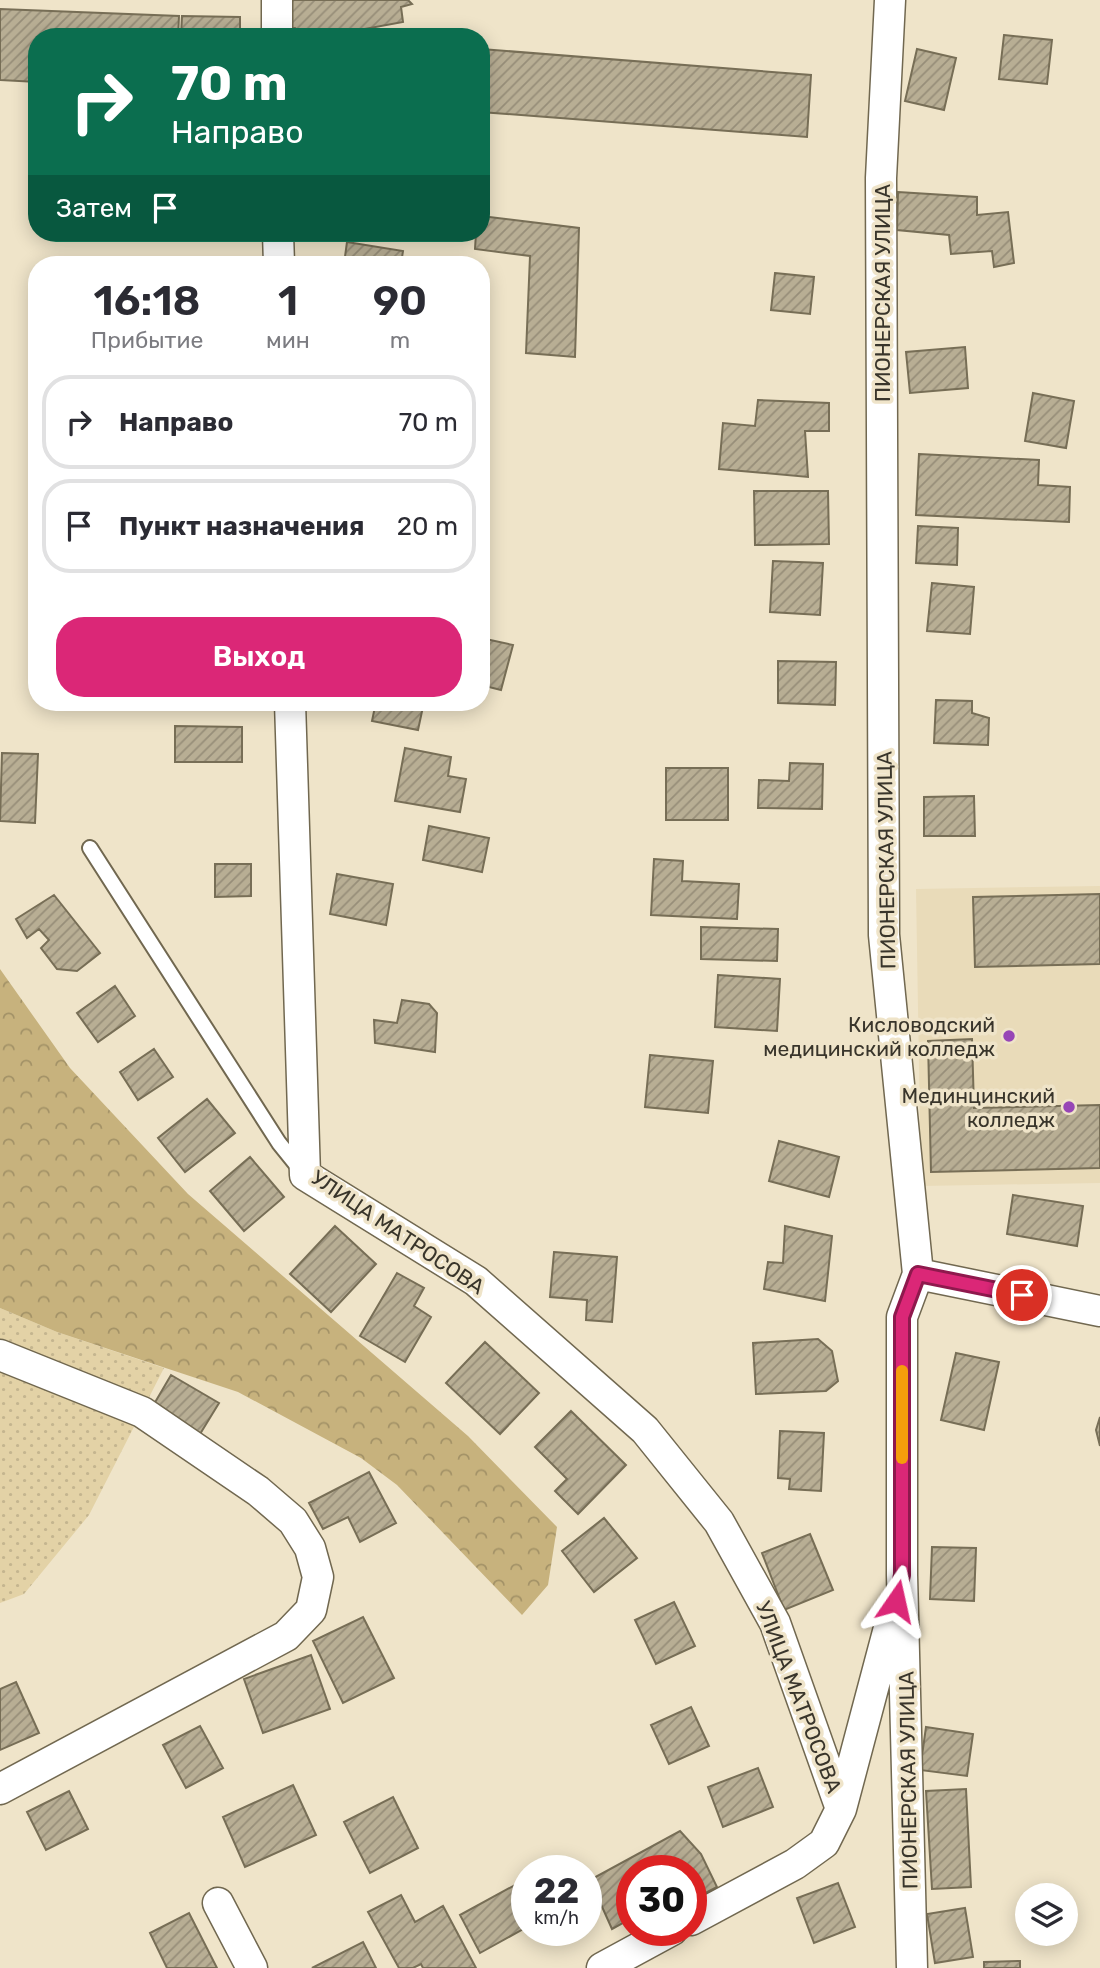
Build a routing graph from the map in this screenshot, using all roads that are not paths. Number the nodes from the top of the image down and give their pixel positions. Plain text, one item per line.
1 (277, 0) edge
2 (890, 0) edge
3 (277, 28) edge
4 (290, 711) edge
5 (90, 848) dead end
6 (306, 1175) junction
7 (918, 1274) junction
8 (1100, 1311) edge
9 (0, 1355) edge
10 (902, 1575) junction
11 (0, 1788) edge
12 (841, 1809) junction
13 (218, 1903) dead end
14 (707, 1911) edge
15 (642, 1946) edge
16 (252, 1968) edge
17 (601, 1968) edge
18 (912, 1968) edge

1 - 3 street
2 - 7 street, ПИОНЕРСКАЯ УЛИЦА
4 - 6 street, УЛИЦА МАТРОСОВА
5 - 6 lane
6 - 12 street, УЛИЦА МАТРОСОВА
7 - 8 street
7 - 10 street, ПИОНЕРСКАЯ УЛИЦА
9 - 11 street
10 - 12 street
10 - 18 street, ПИОНЕРСКАЯ УЛИЦА
12 - 14 street
13 - 16 street
15 - 17 street

